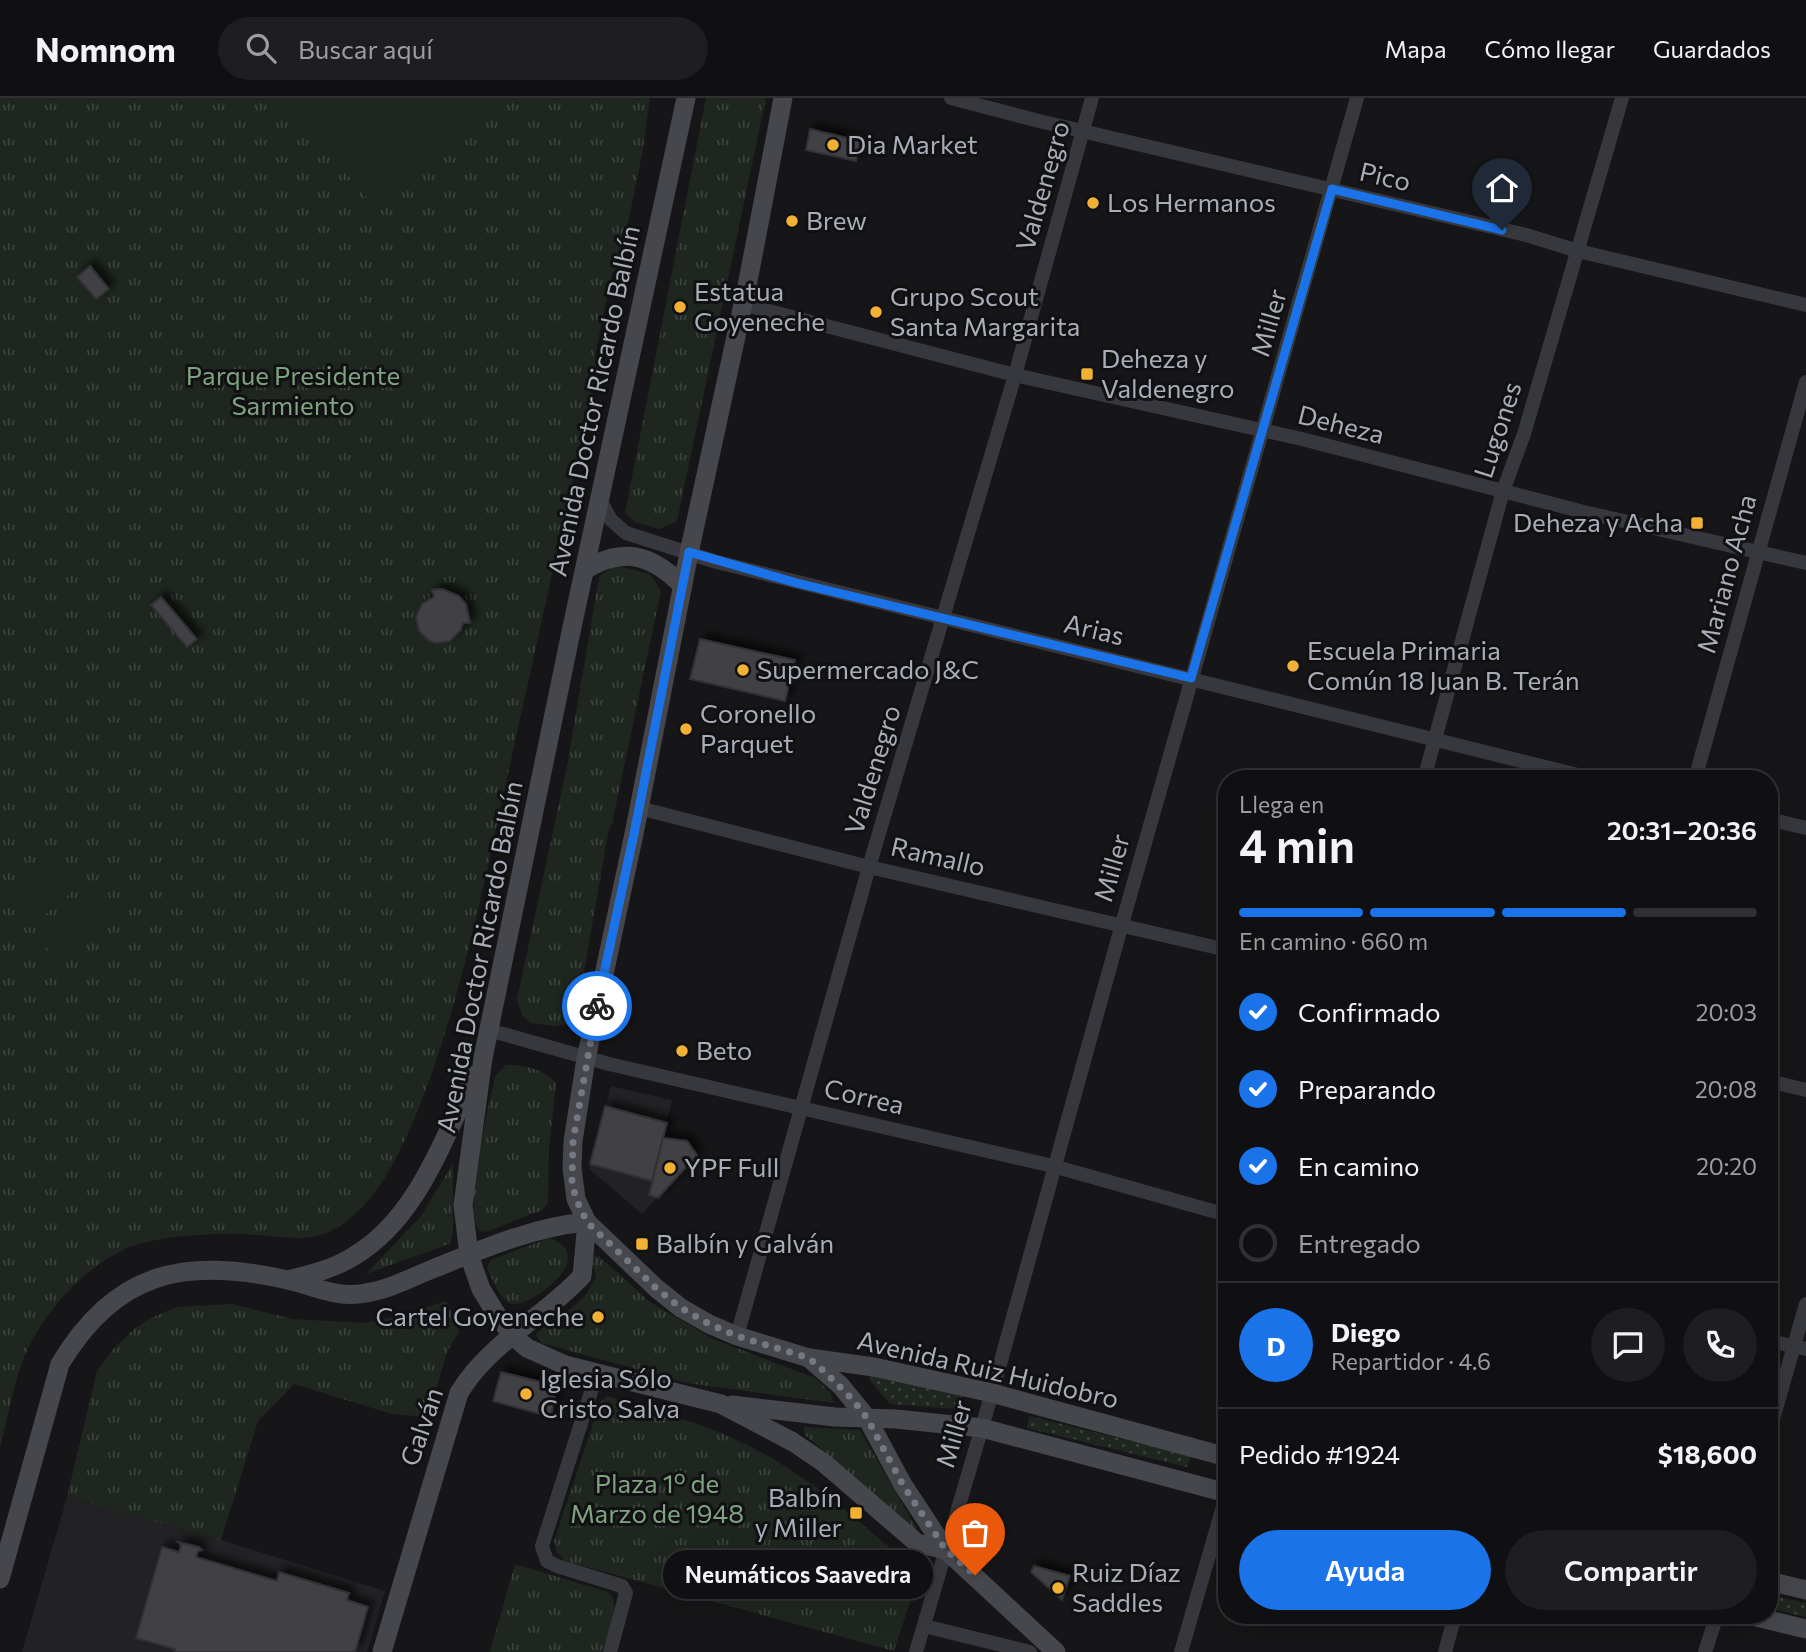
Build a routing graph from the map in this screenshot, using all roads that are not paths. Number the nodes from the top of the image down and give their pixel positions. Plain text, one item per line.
1 (686, 98) edge
2 (783, 98) edge
3 (951, 98) edge
4 (1092, 98) edge
5 (1357, 98) edge
6 (1622, 98) edge
7 (1084, 132) junction
8 (1332, 189) junction
9 (1578, 251) junction
10 (742, 304) junction
11 (1806, 305) edge
12 (1015, 375) junction
13 (1806, 382) edge
14 (1264, 431) junction
15 (1503, 491) junction
16 (600, 500) junction
17 (689, 552) junction
18 (1757, 552) junction
19 (1806, 563) edge
20 (585, 570) junction
21 (683, 586) junction
22 (943, 619) junction
23 (1191, 678) junction
24 (1435, 740) junction
25 (1427, 770) edge
26 (1557, 770) edge
27 (1697, 770) edge
28 (639, 808) junction
29 (1778, 822) edge
30 (1806, 828) edge
31 (869, 867) junction
32 (1122, 924) junction
33 (1218, 948) edge
34 (489, 1030) junction
35 (483, 1058) junction
36 (586, 1059) junction
37 (1778, 1083) edge
38 (1806, 1090) edge
39 (803, 1108) junction
40 (1054, 1166) junction
41 (1218, 1212) edge
42 (587, 1222) junction
43 (469, 1255) junction
44 (288, 1280) junction
45 (1806, 1304) edge
46 (512, 1335) junction
47 (737, 1336) junction
48 (1778, 1343) edge
49 (1800, 1348) edge
50 (809, 1358) junction
51 (597, 1373) junction
52 (992, 1393) junction
53 (721, 1404) junction
54 (1778, 1408) edge
55 (867, 1418) junction
56 (982, 1428) junction
57 (1218, 1455) edge
58 (1218, 1491) edge
59 (1218, 1524) edge
60 (946, 1550) junction
61 (0, 1579) edge
62 (1778, 1583) edge
63 (1806, 1590) edge
64 (1778, 1622) edge
65 (1453, 1624) edge
66 (1714, 1624) edge
67 (924, 1626) junction
68 (1806, 1629) edge
69 (382, 1652) edge
70 (610, 1652) edge
71 (916, 1652) edge
72 (1030, 1652) edge
73 (1056, 1652) edge
74 (1181, 1652) edge
75 (1445, 1652) edge
76 (1705, 1652) edge

1 - 16 main road, Avenida Doctor Ricardo Balbín
2 - 10 main road
3 - 7 street, Pico
4 - 7 street, Valdenegro
5 - 8 street, Miller
6 - 9 street, Lugones
7 - 8 street, Pico
7 - 12 street, Valdenegro
8 - 9 street, Pico
8 - 14 street, Miller
9 - 11 street, Pico
9 - 15 street, Lugones
10 - 12 street, Deheza
10 - 17 main road
12 - 14 street, Deheza
12 - 22 street, Valdenegro
13 - 18 street, Mariano Acha
14 - 15 street, Deheza
14 - 23 street, Miller
15 - 18 street, Deheza
15 - 24 street, Lugones
16 - 17 street, Arias
16 - 20 main road, Avenida Doctor Ricardo Balbín
17 - 21 main road
17 - 22 street, Arias
18 - 19 street, Deheza
18 - 27 street, Mariano Acha
20 - 21 main road
20 - 34 main road, Avenida Doctor Ricardo Balbín
21 - 28 main road
22 - 23 street, Arias
22 - 31 street, Valdenegro
23 - 24 street, Arias
23 - 32 street, Miller
24 - 25 street, Lugones
24 - 26 street, Arias
28 - 31 street, Ramallo
28 - 36 main road
29 - 30 street
31 - 32 street, Ramallo
31 - 39 street, Valdenegro
32 - 33 street, Ramallo
32 - 40 street, Miller
34 - 35 main road, Avenida Doctor Ricardo Balbín
34 - 36 street, Correa
35 - 43 main road, Avenida Doctor Ricardo Balbín
35 - 44 main road
36 - 39 street, Correa
36 - 42 main road
37 - 38 street
39 - 40 street, Correa
39 - 47 street, Valdenegro
40 - 41 street, Correa
40 - 52 street, Miller
42 - 43 main road
42 - 46 main road, Galván
42 - 47 main road
43 - 44 main road
43 - 46 main road, Avenida Doctor Ricardo Balbín
44 - 61 main road
45 - 49 street
46 - 51 main road, Avenida Doctor Ricardo Balbín
46 - 69 main road, Galván
47 - 50 main road, Avenida Ruiz Huidobro
48 - 49 street
49 - 54 street
50 - 52 main road, Avenida Ruiz Huidobro
50 - 55 main road, Avenida Doctor Ricardo Balbín
51 - 53 main road, Avenida Doctor Ricardo Balbín
51 - 70 street
52 - 56 street, Miller
52 - 57 main road, Avenida Ruiz Huidobro
53 - 55 main road
53 - 60 main road, Avenida Doctor Ricardo Balbín
55 - 56 main road
55 - 60 main road, Avenida Doctor Ricardo Balbín
56 - 58 main road
56 - 60 street, Miller
59 - 74 street
60 - 67 street, Miller
60 - 73 main road, Avenida Doctor Ricardo Balbín
62 - 63 main road
64 - 68 main road
65 - 75 street
66 - 76 street
67 - 71 street, Miller
67 - 72 street

